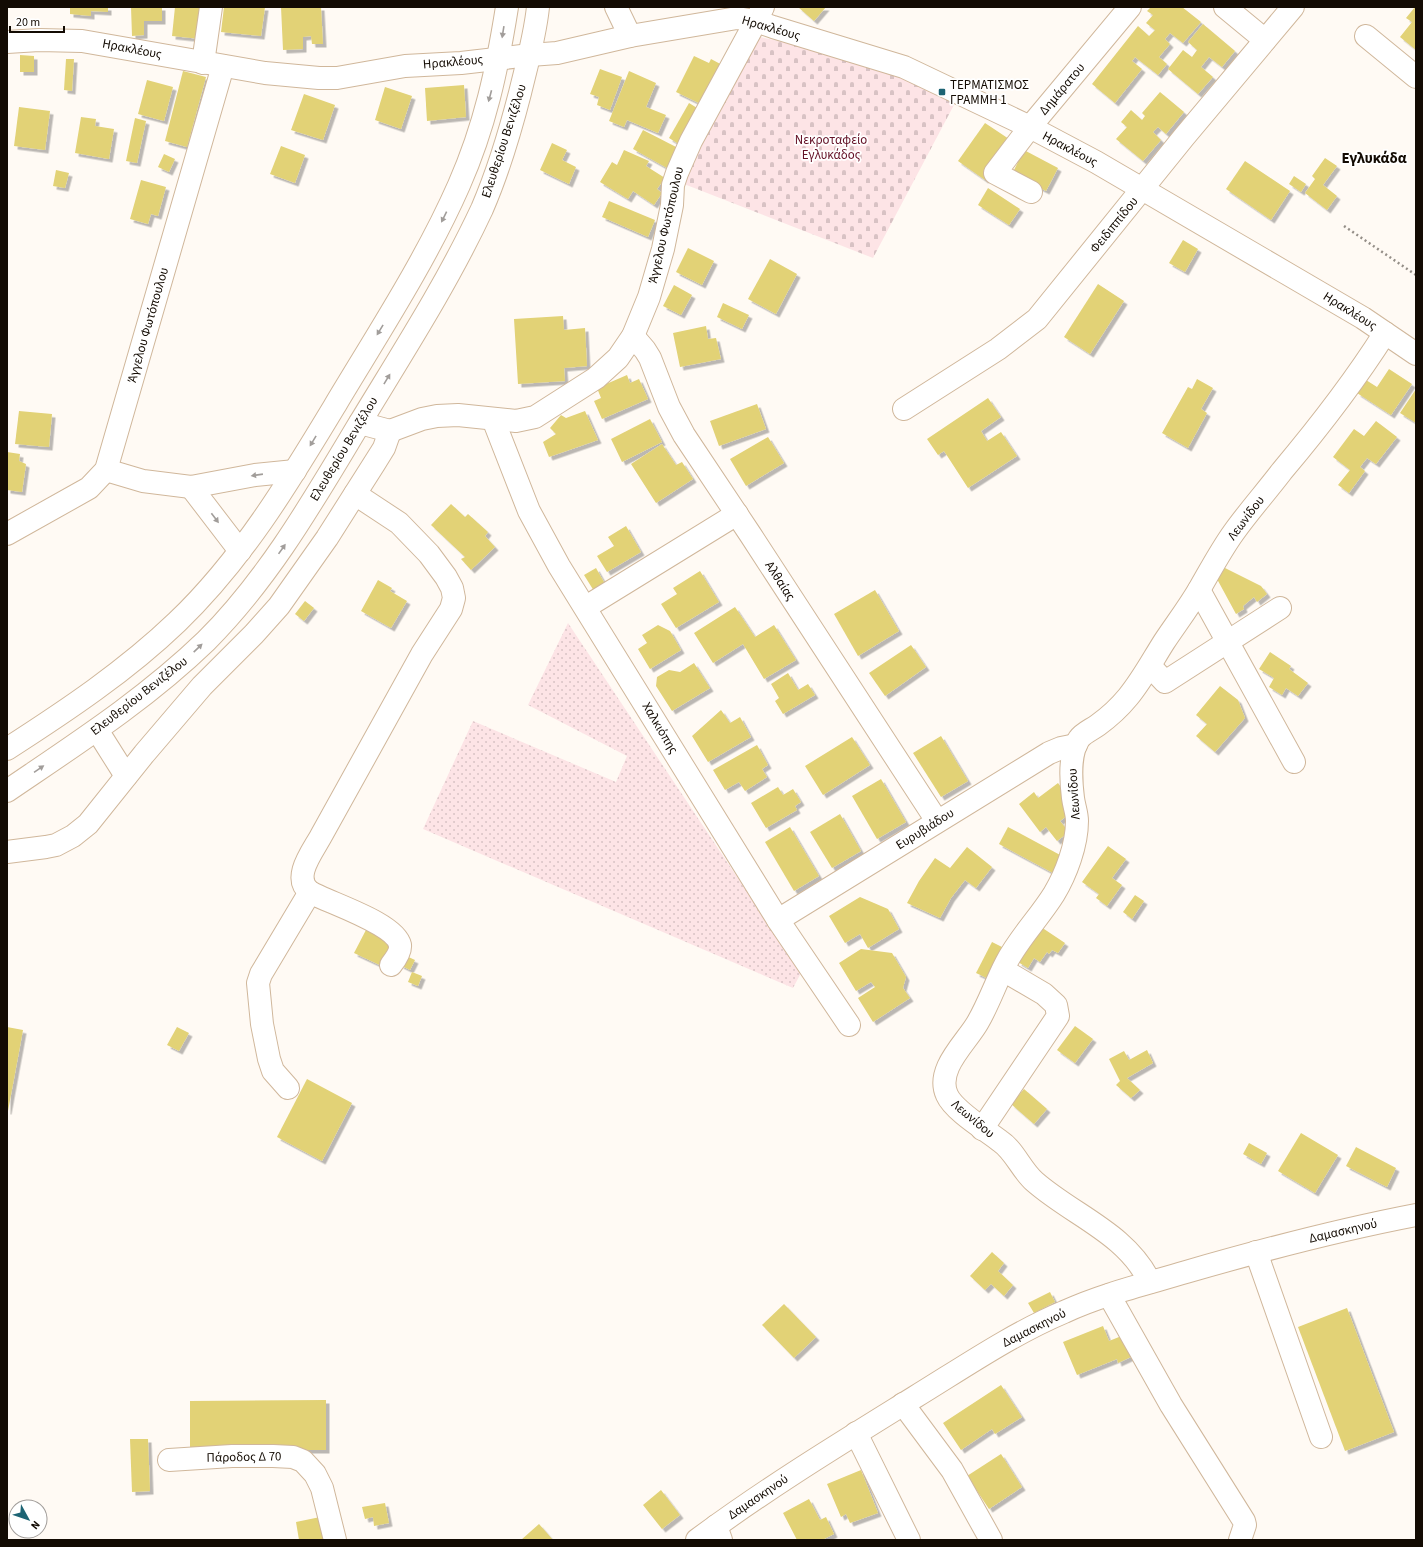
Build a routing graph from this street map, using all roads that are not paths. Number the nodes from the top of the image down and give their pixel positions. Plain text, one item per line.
1 (211, 7) edge
2 (507, 7) edge
3 (538, 7) edge
4 (616, 7) edge
5 (1130, 7) edge
6 (1225, 7) edge
7 (1293, 7) edge
8 (759, 14) edge
9 (630, 36) junction
10 (1366, 36) dead end
11 (1265, 40) junction
12 (7, 42) edge
13 (530, 55) junction
14 (499, 58) junction
15 (213, 64) junction
16 (1416, 77) edge
17 (1030, 127) junction
18 (1143, 189) junction
19 (1030, 192) dead end
20 (1385, 333) junction
21 (633, 336) junction
22 (1416, 354) edge
23 (904, 409) dead end
24 (493, 419) junction
25 (360, 423) junction
26 (390, 431) junction
27 (106, 470) junction
28 (295, 471) junction
29 (191, 487) junction
30 (355, 494) junction
31 (737, 514) junction
32 (7, 534) edge
33 (240, 551) junction
34 (1198, 590) junction
35 (586, 607) junction
36 (1280, 608) dead end
37 (1227, 642) junction
38 (1150, 666) junction
39 (97, 730) junction
40 (1076, 744) junction
41 (7, 749) edge
42 (1294, 762) dead end
43 (126, 776) junction
44 (7, 791) edge
45 (937, 821) junction
46 (7, 852) edge
47 (310, 892) junction
48 (778, 920) junction
49 (391, 965) dead end
50 (1002, 970) junction
51 (849, 1025) dead end
52 (288, 1088) dead end
53 (982, 1129) junction
54 (1416, 1215) edge
55 (1256, 1252) junction
56 (1150, 1282) junction
57 (1109, 1295) junction
58 (903, 1404) junction
59 (856, 1433) junction
60 (1321, 1437) dead end
61 (170, 1460) dead end
62 (718, 1533) edge
63 (335, 1540) edge
64 (697, 1540) edge
65 (909, 1540) edge
66 (991, 1540) edge
67 (1240, 1540) edge

1 - 15 street, Άγγελου Φωτόπουλου
2 -> 14 street, Ελευθερίου Βενιζέλου
3 - 13 street, Ελευθερίου Βενιζέλου
4 - 9 street
5 - 17 street, Δημάρατου
6 - 11 street
7 - 11 street, Φειδιππίδου
8 - 9 street, Ηρακλέους
8 - 17 street, Ηρακλέους
8 - 21 street, Άγγελου Φωτόπουλου
9 - 13 street, Ηρακλέους
10 - 16 street
11 - 18 street, Φειδιππίδου
12 - 15 street, Ηρακλέους
13 - 14 street, Ηρακλέους
25 -> 13 street, Ελευθερίου Βενιζέλου
14 - 15 street, Ηρακλέους
14 -> 28 street, Ελευθερίου Βενιζέλου
15 - 27 street, Άγγελου Φωτόπουλου
17 - 18 street, Ηρακλέους
17 - 19 street, Δημάρατου
18 - 20 street, Ηρακλέους
18 - 23 street, Φειδιππίδου
20 - 22 street, Ηρακλέους
20 - 34 street, Λεωνίδου
21 - 24 street, Άγγελου Φωτόπουλου
21 - 31 street, Αλθαίας
24 - 26 street, Άγγελου Φωτόπουλου
24 - 35 street, Χαλκιόπης
25 - 26 street
39 -> 25 street, Ελευθερίου Βενιζέλου
26 - 30 street
27 - 29 street
27 - 32 street, Άγγελου Φωτόπουλου
28 -> 29 street
28 - 33 street, Ελευθερίου Βενιζέλου
29 -> 33 street
30 - 43 street
30 - 47 street
31 - 35 street
31 - 45 street, Αλθαίας
33 - 41 street, Ελευθερίου Βενιζέλου
34 - 37 street
34 - 38 street, Λεωνίδου
35 - 48 street, Χαλκιόπης
36 - 37 street
37 - 38 street
37 - 42 street
38 - 40 street, Λεωνίδου
39 - 43 street
44 -> 39 street, Ελευθερίου Βενιζέλου
40 - 45 street, Ευρυβιάδου
40 - 50 street, Λεωνίδου
43 - 46 street
45 - 48 street, Ευρυβιάδου
47 - 49 street
47 - 52 street
48 - 51 street, Χαλκιόπης
50 - 53 street, Λεωνίδου
50 - 53 street
53 - 56 street, Λεωνίδου
54 - 55 street, Δαμασκηνού
55 - 56 street, Δαμασκηνού
55 - 60 street
56 - 57 street, Δαμασκηνού
57 - 58 street, Δαμασκηνού
57 - 67 street
58 - 59 street, Δαμασκηνού
58 - 66 street
59 - 62 street, Δαμασκηνού
59 - 65 street
61 - 63 street, Πάροδος Δ 70
62 - 64 street, Δαμασκηνού

